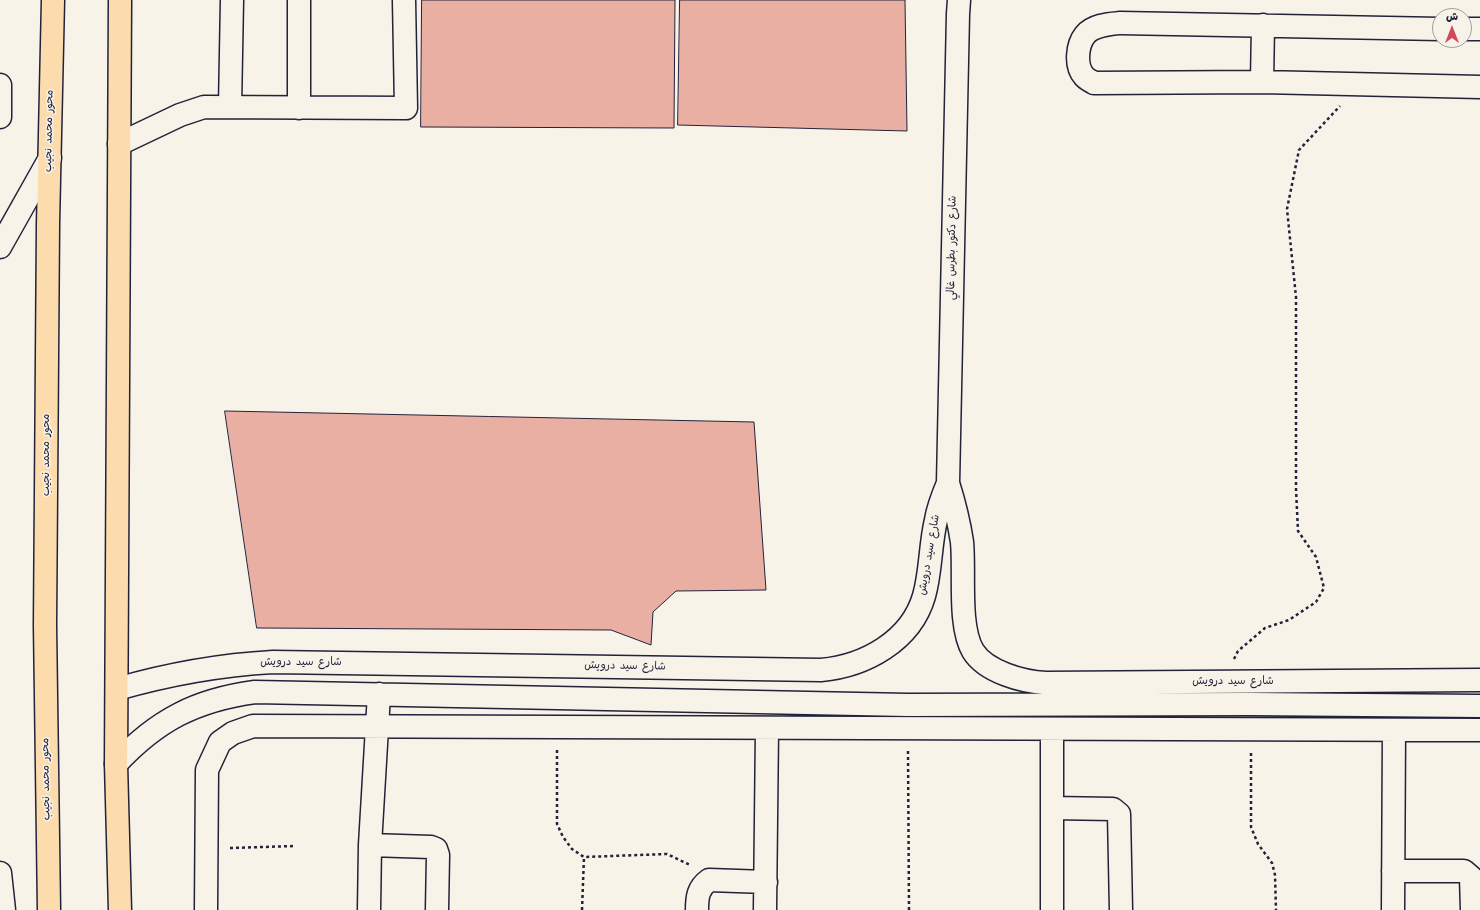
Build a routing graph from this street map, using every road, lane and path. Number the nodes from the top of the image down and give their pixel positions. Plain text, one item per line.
1 (53, 0) edge
2 (120, 0) edge
3 (232, 0) edge
4 (299, 0) edge
5 (404, 0) edge
6 (958, 5) edge
7 (1263, 26) junction
8 (1432, 29) edge
9 (1262, 82) junction
10 (1361, 84) junction
11 (0, 85) edge
12 (1480, 87) edge
13 (230, 107) junction
14 (299, 108) junction
15 (0, 117) edge
16 (119, 144) junction
17 (50, 158) junction
18 (0, 247) edge
19 (948, 483) junction
20 (273, 662) junction
21 (1480, 680) edge
22 (1230, 682) junction
23 (117, 689) junction
24 (271, 692) junction
25 (379, 694) junction
26 (609, 700) junction
27 (1250, 704) junction
28 (908, 705) junction
29 (1480, 706) edge
30 (557, 727) junction
31 (378, 728) junction
32 (607, 728) junction
33 (767, 729) junction
34 (908, 729) junction
35 (1052, 729) junction
36 (1251, 729) junction
37 (1394, 730) junction
38 (1480, 730) edge
39 (116, 764) junction
40 (1052, 808) junction
41 (370, 845) junction
42 (295, 846) dead end
43 (206, 849) junction
44 (584, 857) junction
45 (1393, 871) junction
46 (0, 872) edge
47 (709, 880) junction
48 (766, 882) junction
49 (4, 910) edge
50 (49, 910) edge
51 (120, 910) edge
52 (206, 910) edge
53 (370, 910) edge
54 (437, 910) edge
55 (582, 910) edge
56 (697, 910) edge
57 (765, 910) edge
58 (908, 910) edge
59 (1052, 910) edge
60 (1121, 910) edge
61 (1276, 910) edge
62 (1393, 910) edge
63 (1472, 910) edge

1 - 17 main road, محور محمد نجيب
2 - 16 main road
3 - 13 street
4 - 14 street
5 - 14 street
6 - 19 street, شارع دكتور بطرس غالي
7 - 8 street
7 - 9 street
7 - 9 street
9 - 10 street
10 - 12 street
10 - 22 path
11 - 15 street
13 - 14 street
13 - 16 street
16 - 23 main road
17 - 18 street
17 - 50 main road, محور محمد نجيب
19 - 20 street, شارع سيد درويش
19 - 22 street, شارع سيد درويش
20 - 23 street, شارع سيد درويش
20 - 24 street
21 - 22 street, شارع سيد درويش
23 - 39 main road
24 - 25 street, شارع سيد درويش
24 - 39 street, شارع سيد درويش
25 - 26 street, شارع سيد درويش
25 - 31 street
26 - 28 street, شارع سيد درويش
26 - 32 street
27 - 28 street, شارع سيد درويش
27 - 29 street, شارع سيد درويش
27 - 36 street
28 - 34 street
30 - 31 street
30 - 32 street
30 - 44 path
31 - 41 street
31 - 43 street
32 - 33 street
33 - 34 street
33 - 48 street
34 - 35 street
34 - 58 path
35 - 36 street
35 - 40 street
36 - 37 street
36 - 61 path
37 - 38 street
37 - 45 street
39 - 51 main road
40 - 59 street
40 - 60 street
41 - 53 street
41 - 54 street
42 - 43 path
43 - 52 street
44 - 47 path
44 - 55 path
45 - 62 street
45 - 63 street
46 - 49 street
47 - 48 street
47 - 56 street
48 - 57 street

